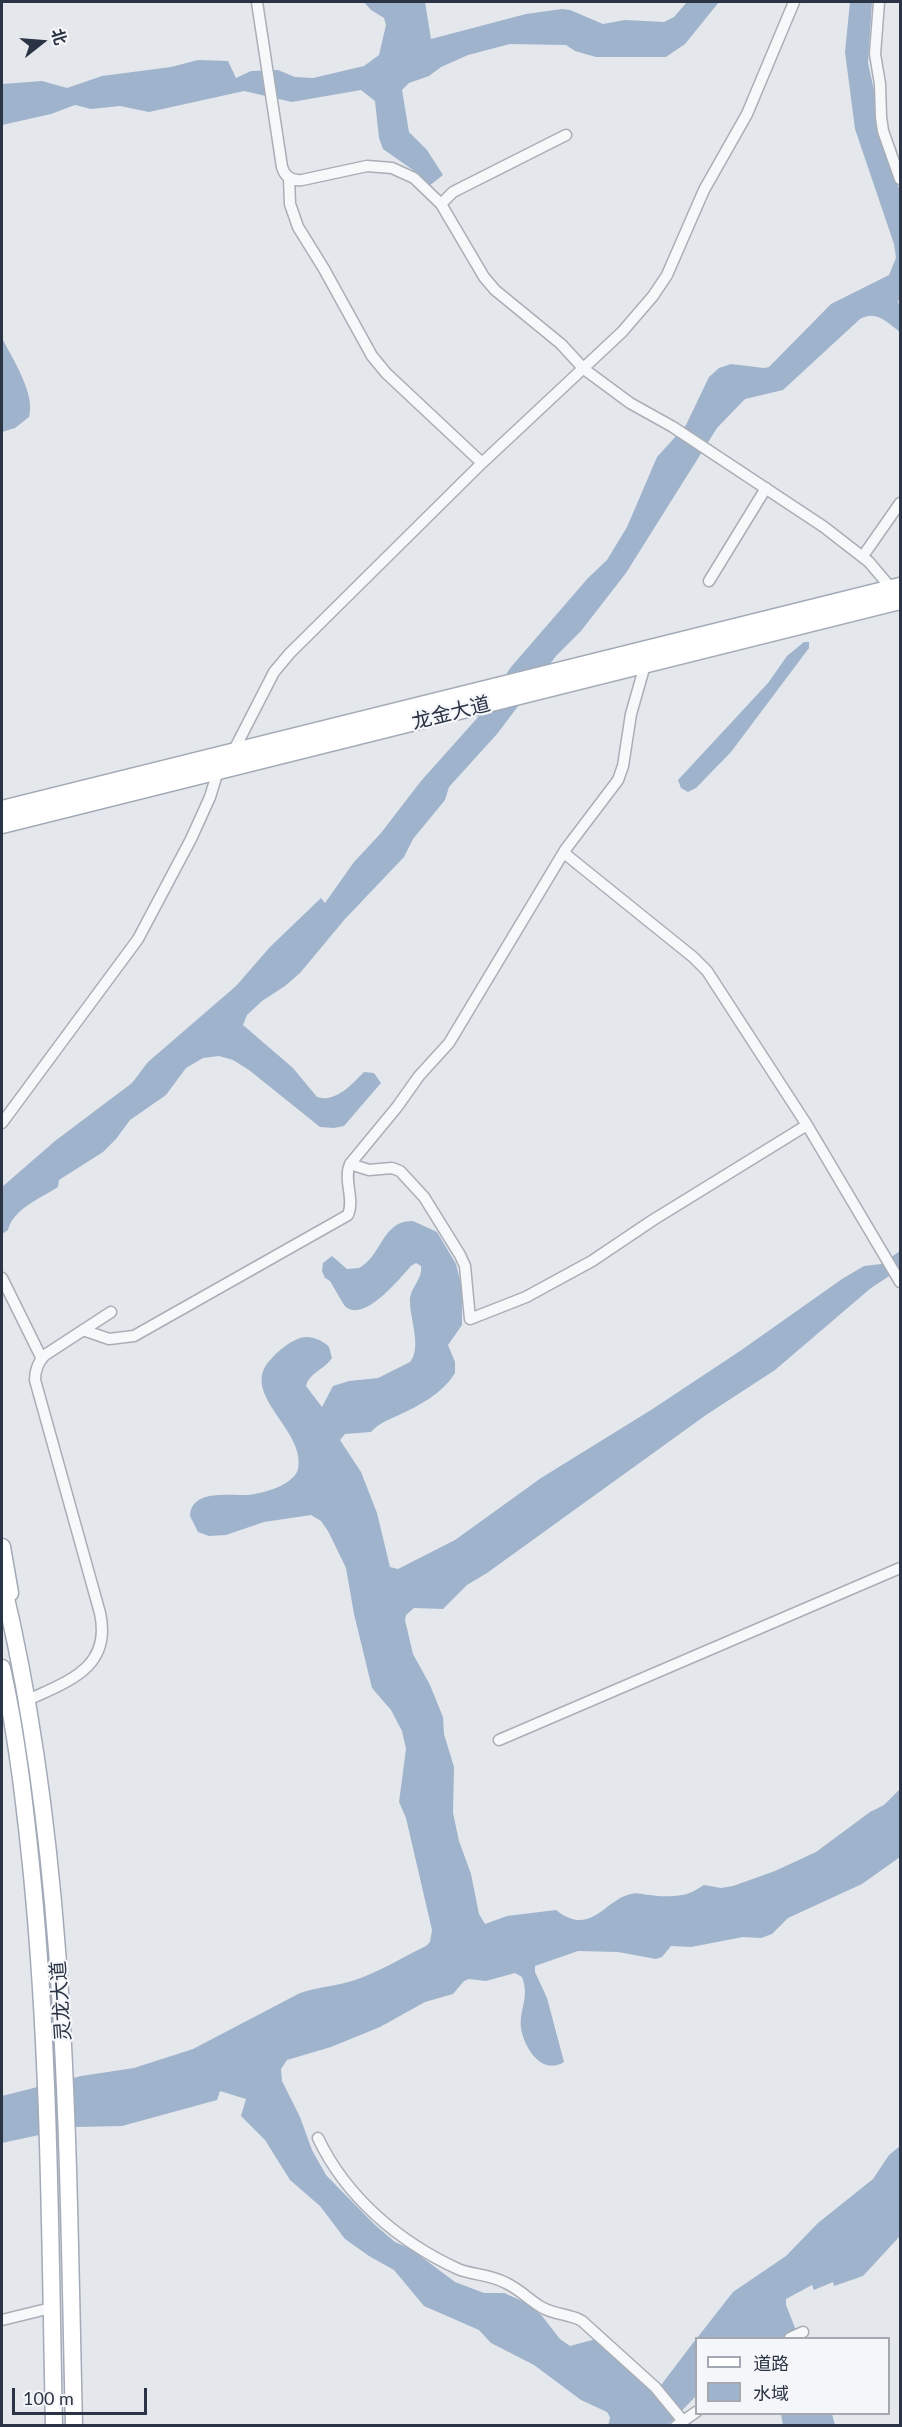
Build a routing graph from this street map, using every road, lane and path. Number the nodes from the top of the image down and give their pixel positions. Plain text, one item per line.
1 (257, 2) edge
2 (794, 2) edge
3 (879, 2) edge
4 (566, 135) dead end
5 (289, 178) junction
6 (900, 179) edge
7 (441, 204) junction
8 (584, 369) junction
9 (482, 463) junction
10 (766, 488) junction
11 (900, 503) edge
12 (863, 556) junction
13 (709, 581) dead end
14 (898, 597) edge
15 (645, 665) junction
16 (559, 678) junction
17 (233, 752) junction
18 (218, 771) junction
19 (2, 809) edge
20 (2, 825) edge
21 (564, 853) junction
22 (2, 1123) edge
23 (807, 1125) junction
24 (350, 1164) junction
25 (2, 1278) edge
26 (899, 1279) edge
27 (111, 1312) dead end
28 (83, 1330) junction
29 (42, 1359) junction
30 (2, 1546) edge
31 (900, 1568) edge
32 (2, 1581) edge
33 (2, 1668) edge
34 (21, 1668) junction
35 (28, 1700) junction
36 (5, 1704) edge
37 (499, 1740) dead end
38 (318, 2138) dead end
39 (51, 2308) junction
40 (2, 2320) edge
41 (803, 2332) dead end
42 (792, 2337) edge
43 (695, 2413) edge
44 (681, 2424) edge
45 (54, 2426) edge
46 (74, 2426) edge

1 - 5 street
2 - 8 street
3 - 6 street
4 - 7 street
5 - 7 street
5 - 9 street
7 - 8 street
8 - 9 street
8 - 10 street
9 - 17 street
10 - 12 street
10 - 13 street
11 - 12 street
12 - 14 street
14 - 15 main road, 龙金大道
14 - 16 main road, 龙金大道
15 - 16 main road, 龙金大道
15 - 21 street
16 - 17 main road, 龙金大道
16 - 18 main road, 龙金大道
17 - 19 main road, 龙金大道
18 - 20 main road, 龙金大道
18 - 22 street
21 - 23 street
21 - 24 street
23 - 24 street
23 - 26 street
24 - 28 street
25 - 29 street
27 - 28 street
28 - 29 street
29 - 35 street
30 - 34 main road
31 - 37 street
32 - 34 main road, 灵龙大道
33 - 36 main road, 灵龙大道
34 - 35 main road, 灵龙大道
35 - 46 main road, 灵龙大道
36 - 39 main road, 灵龙大道
38 - 44 street
39 - 40 street
39 - 45 main road, 灵龙大道
41 - 42 street
43 - 44 street

